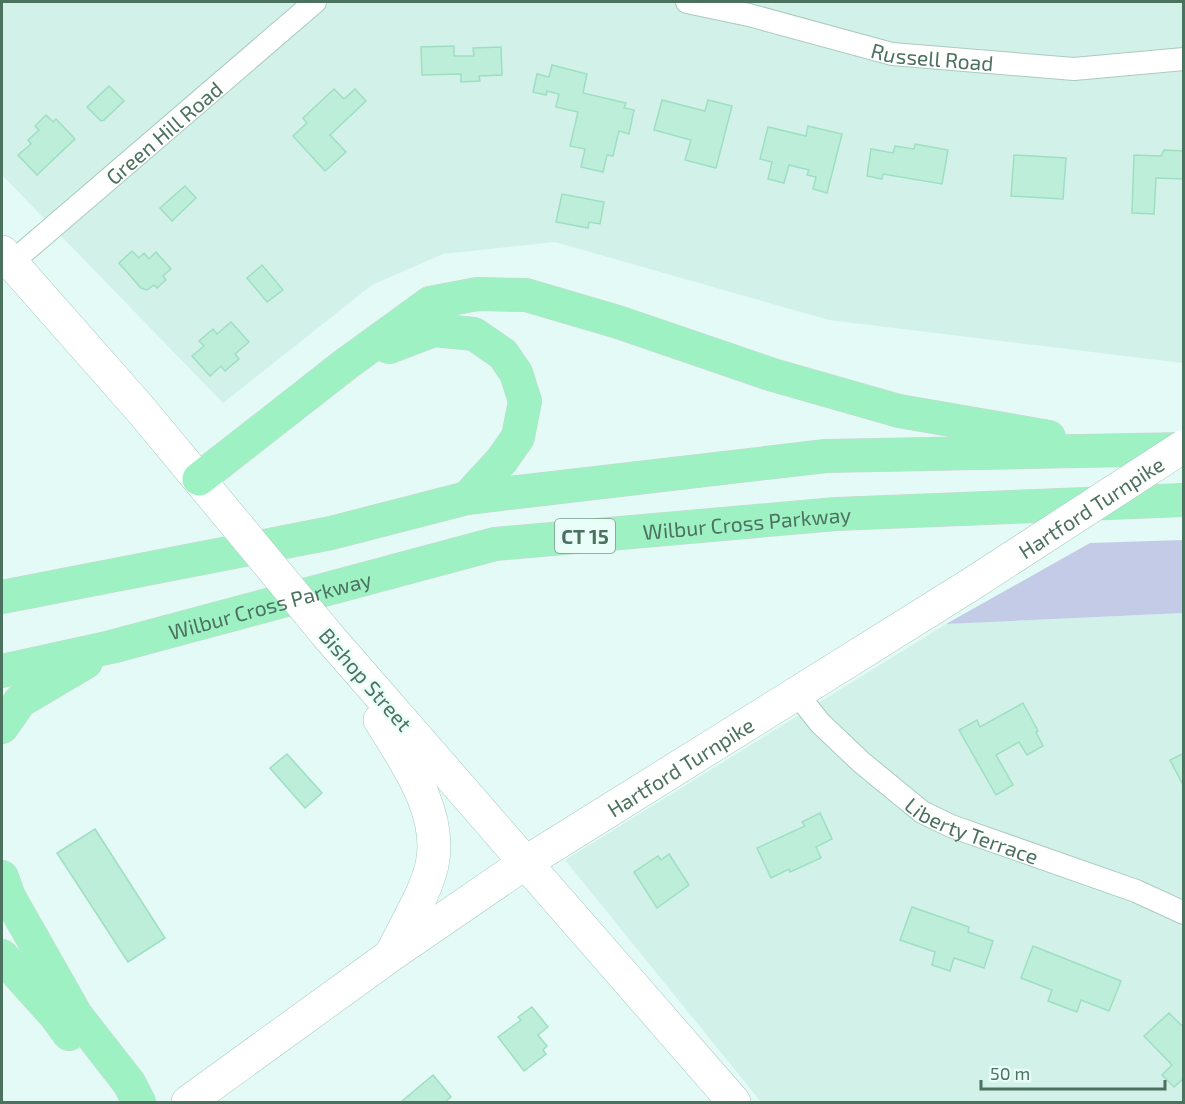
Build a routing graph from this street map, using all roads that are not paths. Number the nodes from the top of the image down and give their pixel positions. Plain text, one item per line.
1 (315, 2) edge
2 (687, 2) edge
3 (1184, 59) edge
4 (6, 258) edge
5 (346, 364) junction
6 (1184, 447) edge
7 (1128, 450) junction
8 (199, 479) junction
9 (467, 498) junction
10 (1184, 500) edge
11 (2, 597) edge
12 (329, 637) junction
13 (111, 647) junction
14 (2, 671) edge
15 (796, 694) junction
16 (2, 727) edge
17 (525, 863) junction
18 (2, 877) edge
19 (1184, 913) edge
20 (391, 955) junction
21 (2, 956) edge
22 (120, 1102) edge
23 (139, 1102) edge
24 (188, 1102) edge
25 (734, 1102) edge

1 - 4 street, Green Hill Road
2 - 3 street, Russell Road
4 - 8 main road, Bishop Street
5 - 7 highway
5 - 8 highway
5 - 9 highway
6 - 7 highway, CT 15
6 - 15 main road, Hartford Turnpike, bridge
7 - 9 highway, CT 15
8 - 12 main road, Bishop Street, bridge
9 - 11 highway, CT 15
10 - 13 highway, Wilbur Cross Parkway / CT 15
12 - 17 main road, Bishop Street
12 - 20 main road
13 - 14 highway, Wilbur Cross Parkway / CT 15
13 - 16 highway
15 - 17 main road, Hartford Turnpike
15 - 19 street, Liberty Terrace
17 - 20 main road, Hartford Turnpike
17 - 25 main road, Bishop Street
18 - 23 highway
20 - 24 main road, Hartford Turnpike
21 - 22 highway

